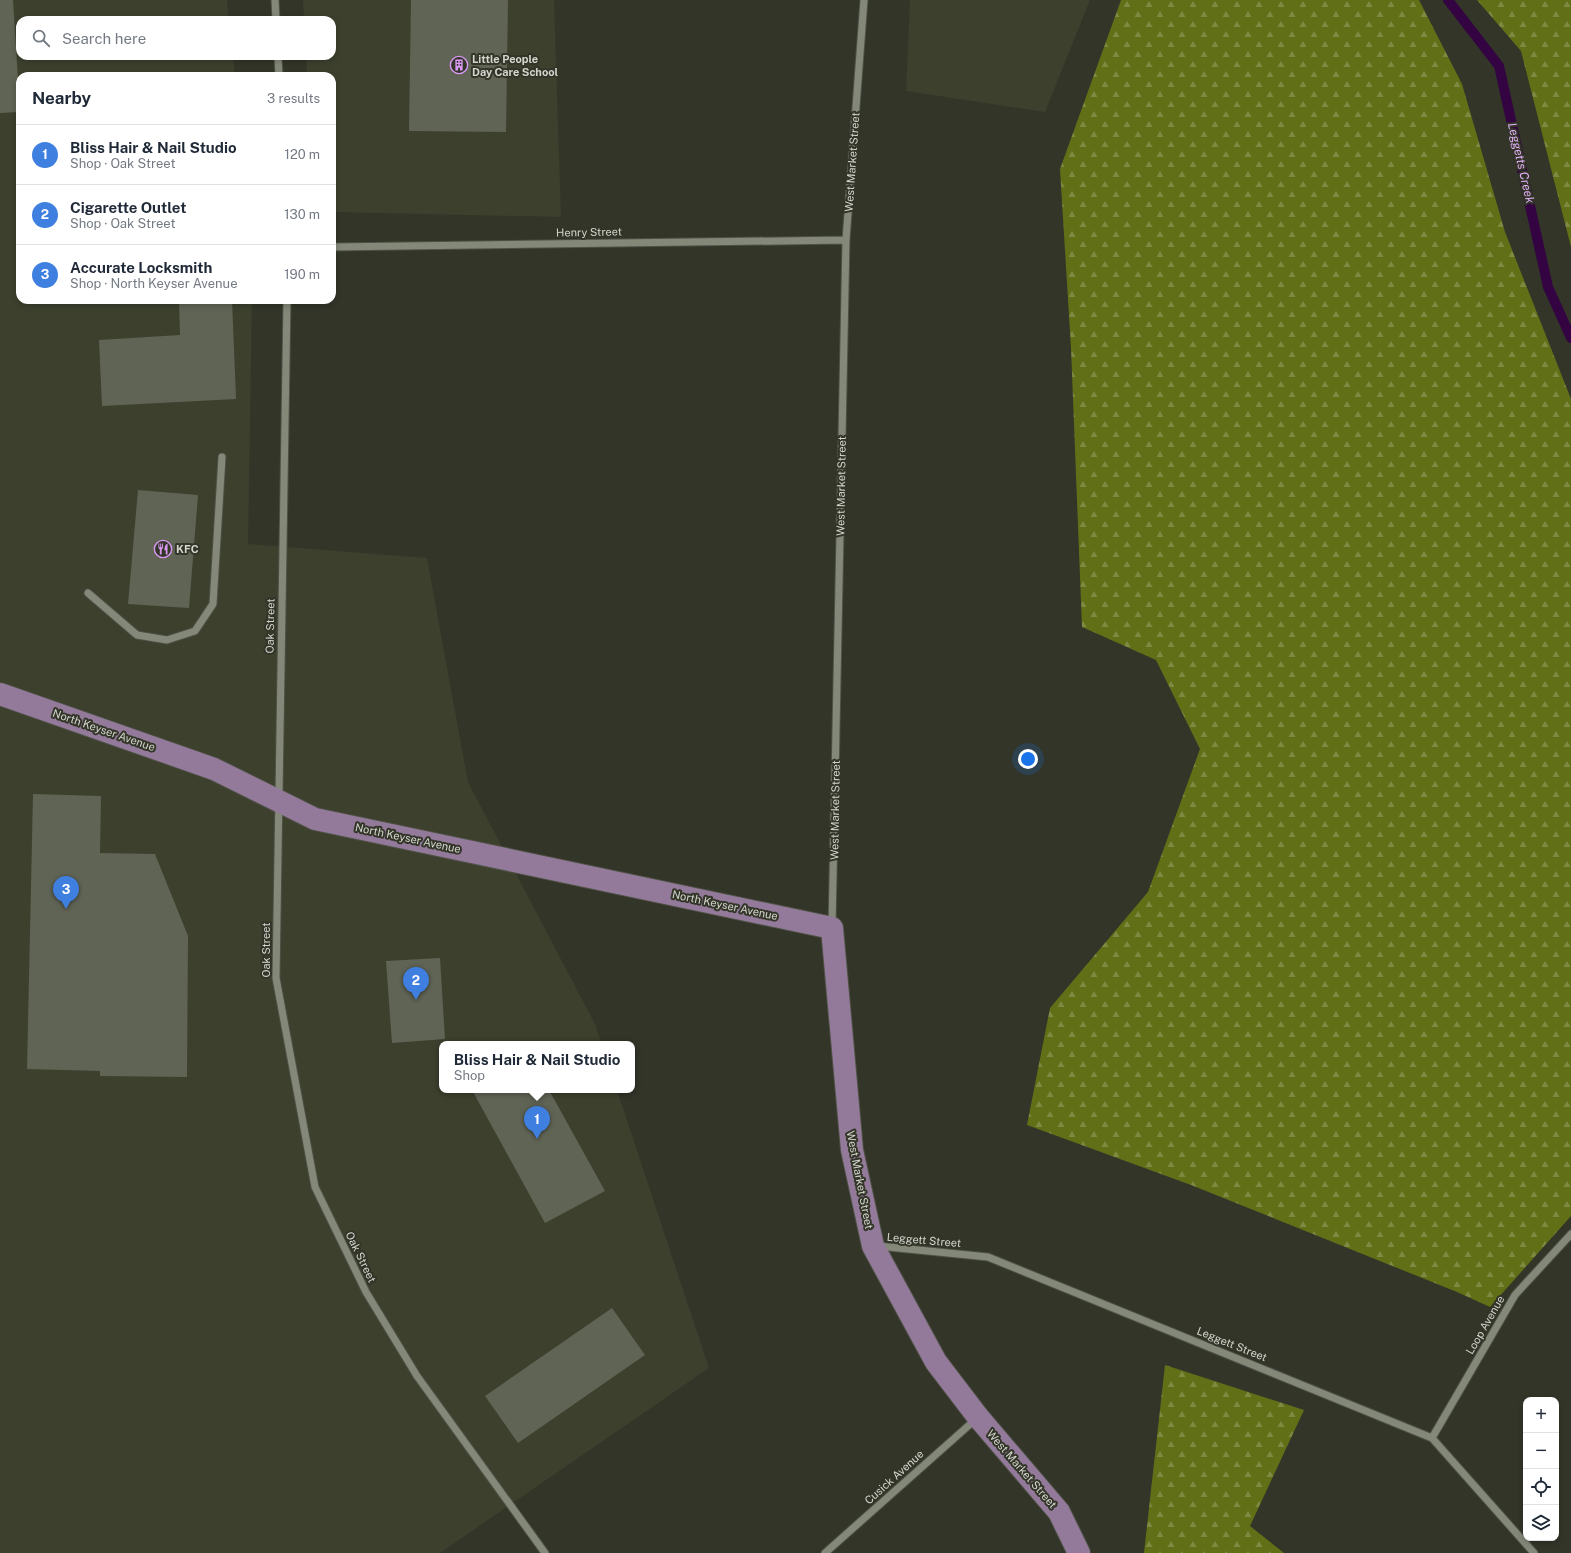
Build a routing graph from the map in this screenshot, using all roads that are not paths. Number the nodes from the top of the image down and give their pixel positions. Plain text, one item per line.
1 (275, 0) edge
2 (864, 0) edge
3 (276, 16) edge
4 (278, 60) edge
5 (280, 72) edge
6 (846, 240) junction
7 (336, 247) edge
8 (287, 304) edge
9 (222, 456) dead end
10 (88, 593) dead end
11 (0, 694) edge
12 (278, 800) junction
13 (832, 928) junction
14 (1571, 1234) edge
15 (873, 1246) junction
16 (978, 1417) junction
17 (1432, 1438) junction
18 (545, 1553) edge
19 (826, 1553) edge
20 (1079, 1553) edge
21 (1534, 1553) edge

1 - 3 street
2 - 6 street, West Market Street
4 - 5 street
6 - 7 street, Henry Street
6 - 13 street, West Market Street
8 - 12 street, Oak Street
9 - 10 street
11 - 12 main road, North Keyser Avenue
12 - 13 main road, North Keyser Avenue
12 - 18 street, Oak Street
13 - 15 main road, West Market Street
14 - 17 street, Loop Avenue
15 - 16 main road, West Market Street
15 - 17 street, Leggett Street
16 - 19 street, Cusick Avenue
16 - 20 main road, West Market Street
17 - 21 street, Leggett Street

